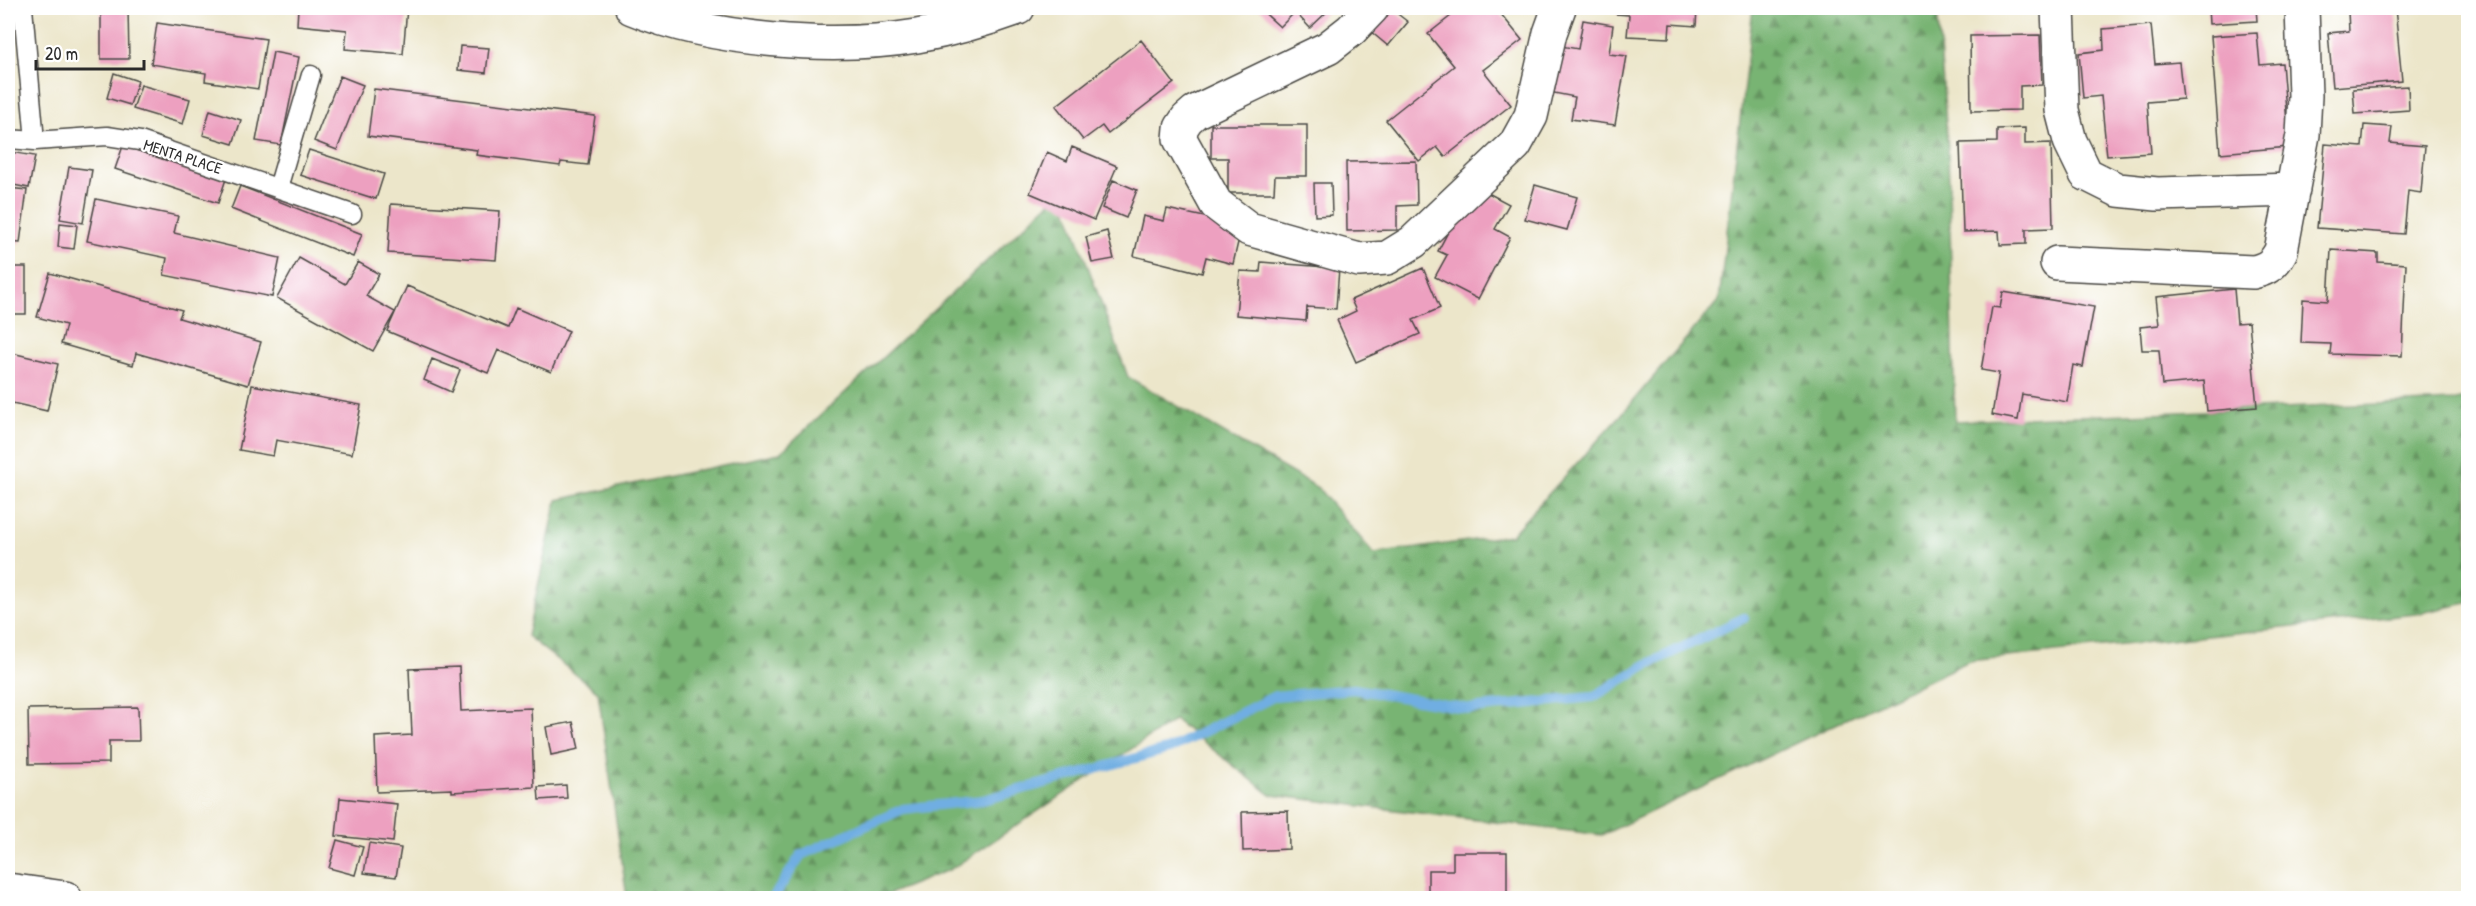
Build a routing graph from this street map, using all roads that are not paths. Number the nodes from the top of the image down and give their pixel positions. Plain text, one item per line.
1 (23, 8) edge
2 (632, 8) edge
3 (1018, 8) edge
4 (1372, 8) edge
5 (1559, 8) edge
6 (2058, 8) edge
7 (2302, 8) edge
8 (311, 75) dead end
9 (8, 139) edge
10 (35, 141) junction
11 (279, 188) junction
12 (2293, 190) junction
13 (352, 214) dead end
14 (2057, 264) dead end
15 (8, 890) edge
16 (65, 898) edge

1 - 10 lane
2 - 3 street
4 - 5 street
6 - 12 street
7 - 12 street
8 - 11 lane
9 - 10 lane, MENTA PLACE
10 - 11 lane, MENTA PLACE
11 - 13 lane, MENTA PLACE
12 - 14 street
15 - 16 street

